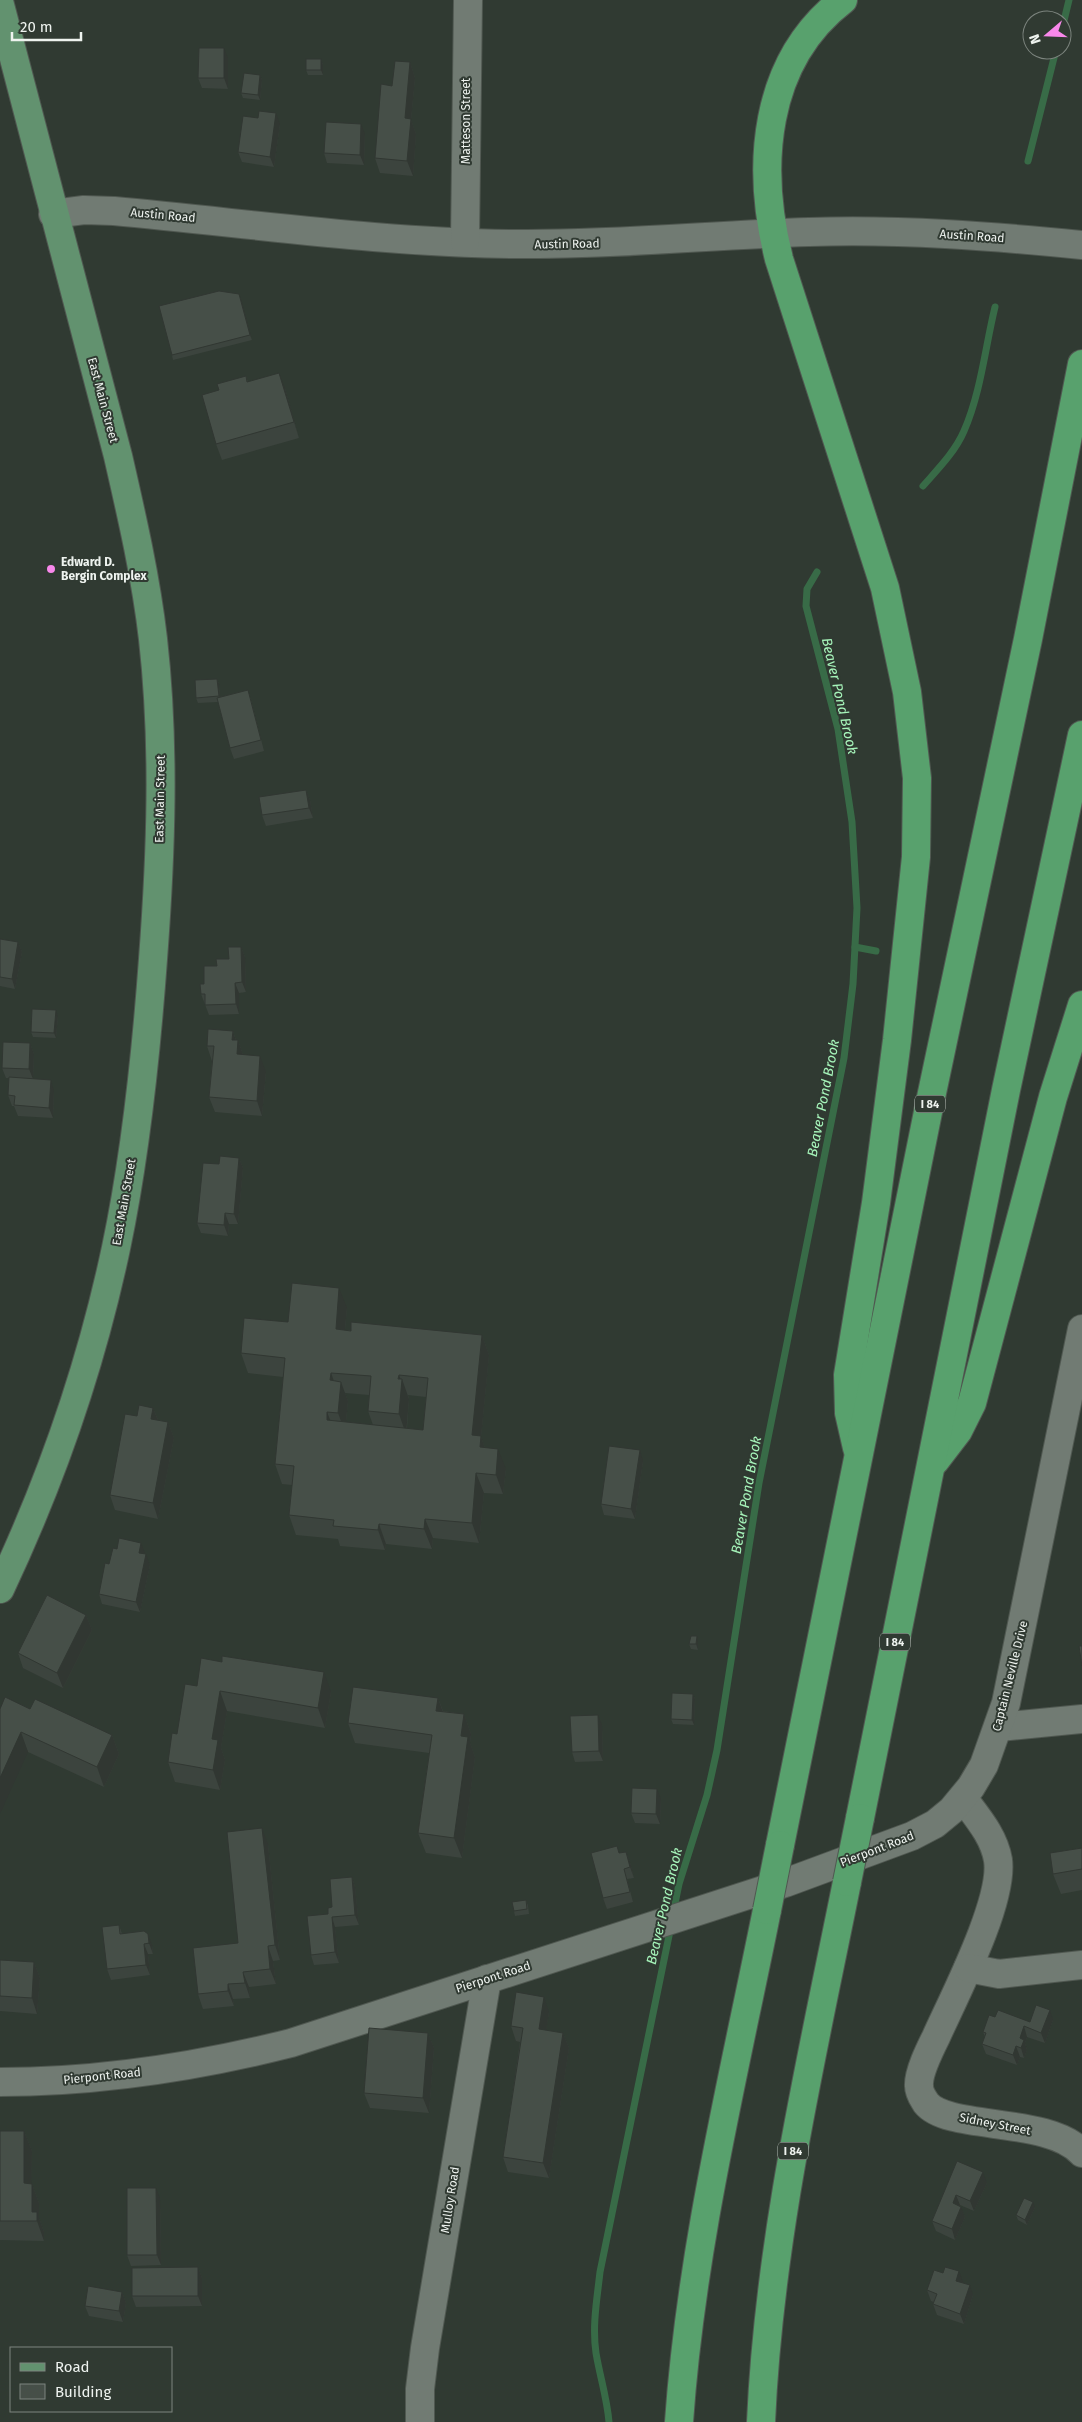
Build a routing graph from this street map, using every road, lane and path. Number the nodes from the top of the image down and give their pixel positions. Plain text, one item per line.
1 (468, 0) edge
2 (843, 0) edge
3 (0, 5) edge
4 (53, 214) junction
5 (772, 234) junction
6 (465, 242) junction
7 (1072, 244) edge
8 (1082, 364) edge
9 (1082, 735) edge
10 (1082, 1004) edge
11 (1082, 1329) edge
12 (859, 1457) junction
13 (931, 1466) junction
14 (0, 1589) edge
15 (1082, 1719) edge
16 (999, 1727) junction
17 (963, 1798) junction
18 (1082, 1965) edge
19 (968, 1968) junction
20 (486, 1979) junction
21 (0, 2082) edge
22 (1082, 2154) edge
23 (420, 2422) edge
24 (679, 2422) edge
25 (761, 2422) edge

1 - 6 street, Matteson Street
2 - 5 highway
3 - 4 main road, East Main Street
4 - 6 street, Austin Road
4 - 14 main road, East Main Street
5 - 6 street, Austin Road
5 - 7 street, Austin Road
5 - 12 highway
8 - 12 highway, I 84
9 - 13 highway, I 84
10 - 13 highway
11 - 16 street, Captain Neville Drive
12 - 24 highway, I 84, bridge
13 - 25 highway, I 84, bridge
15 - 16 street
16 - 17 street, Captain Neville Drive
17 - 19 street
17 - 20 street, Pierpont Road
18 - 19 street
19 - 22 street, Sidney Street
20 - 21 street, Pierpont Road
20 - 23 street, Mulloy Road

